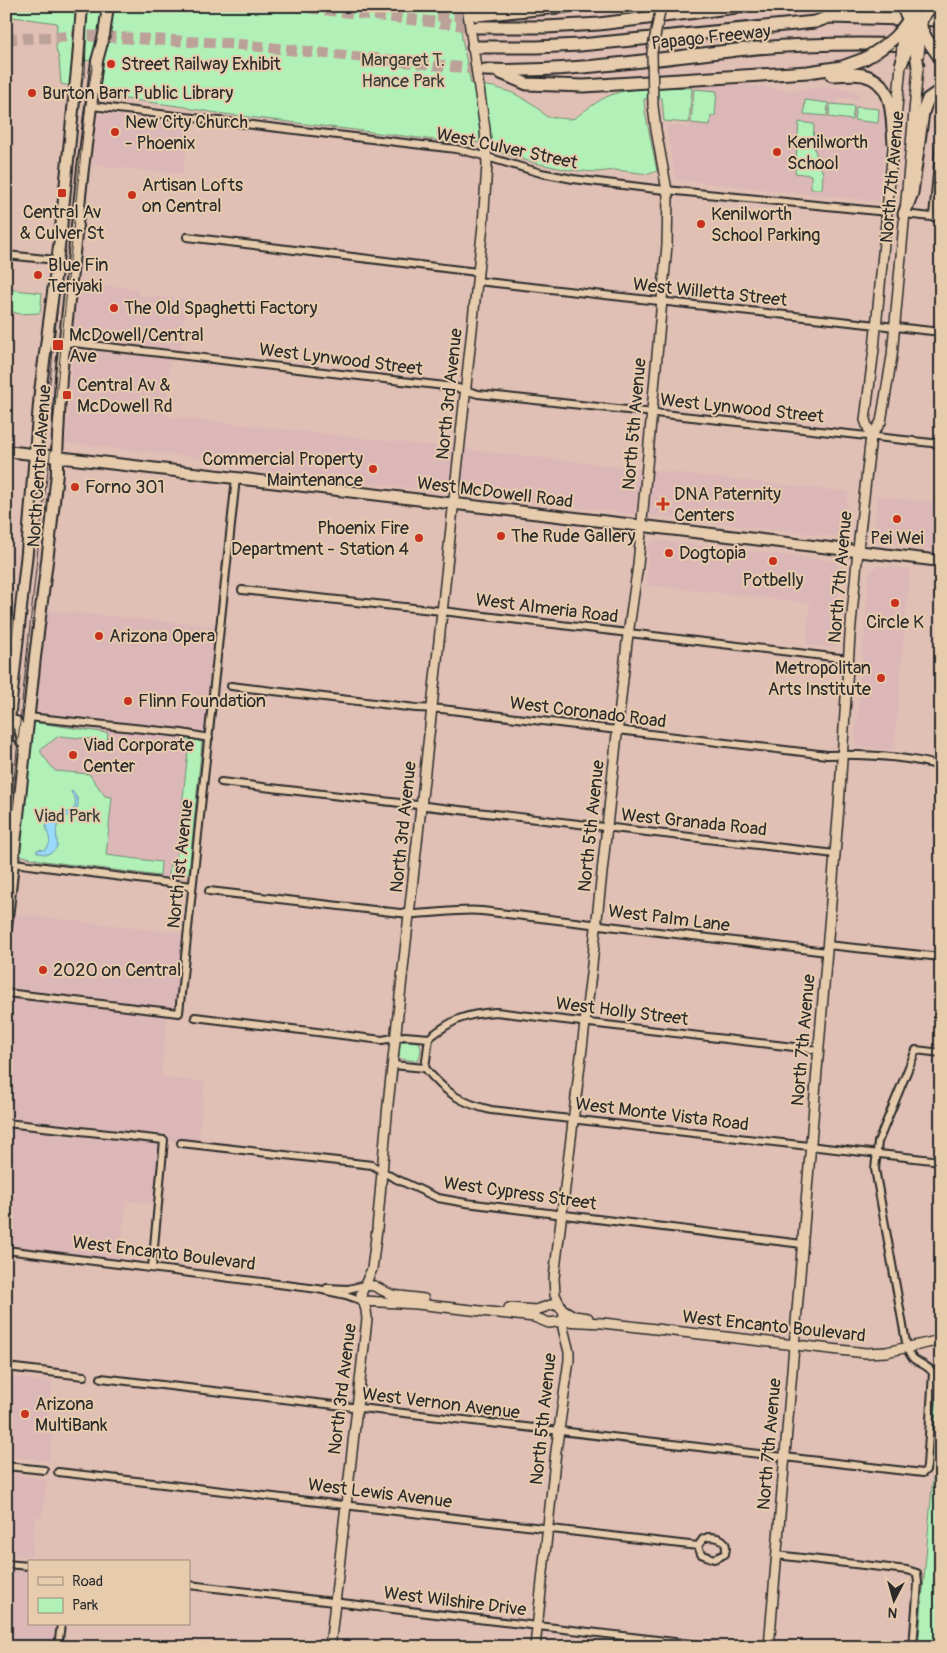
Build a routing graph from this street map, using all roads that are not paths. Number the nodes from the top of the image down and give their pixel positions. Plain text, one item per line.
1 (82, 6) edge
2 (108, 6) edge
3 (467, 6) edge
4 (569, 6) edge
5 (660, 6) edge
6 (745, 6) edge
7 (932, 6) edge
8 (913, 16) edge
9 (941, 20) edge
10 (815, 22) junction
11 (941, 27) edge
12 (654, 37) junction
13 (941, 46) edge
14 (478, 47) junction
15 (941, 59) edge
16 (900, 65) joint
17 (918, 67) joint
18 (808, 72) junction
19 (941, 90) edge
20 (92, 106) junction
21 (941, 131) edge
22 (894, 143) junction
23 (487, 157) junction
24 (667, 190) junction
25 (887, 212) junction
26 (904, 214) junction
27 (933, 217) junction
28 (941, 218) edge
29 (188, 238) dead end
30 (6, 255) edge
31 (56, 260) junction
32 (477, 276) junction
33 (662, 302) junction
34 (876, 325) junction
35 (896, 327) junction
36 (941, 332) edge
37 (65, 342) junction
38 (465, 390) junction
39 (651, 413) junction
40 (871, 436) junction
41 (941, 444) edge
42 (6, 451) edge
43 (35, 454) junction
44 (52, 455) junction
45 (236, 478) junction
46 (454, 504) junction
47 (641, 526) junction
48 (857, 552) junction
49 (941, 561) edge
50 (242, 590) dead end
51 (442, 611) junction
52 (628, 633) junction
53 (849, 659) junction
54 (14, 678) junction
55 (231, 686) dead end
56 (6, 697) edge
57 (432, 708) junction
58 (28, 717) junction
59 (8, 721) edge
60 (618, 731) junction
61 (209, 738) junction
62 (6, 748) edge
63 (843, 755) junction
64 (941, 766) edge
65 (221, 782) dead end
66 (20, 795) junction
67 (421, 806) junction
68 (607, 828) junction
69 (835, 854) junction
70 (10, 863) edge
71 (192, 886) junction
72 (209, 891) dead end
73 (409, 914) junction
74 (596, 925) junction
75 (6, 928) edge
76 (827, 948) junction
77 (941, 957) edge
78 (6, 993) edge
79 (195, 1017) dead end
80 (585, 1022) junction
81 (395, 1037) junction
82 (429, 1038) junction
83 (819, 1050) junction
84 (941, 1052) edge
85 (393, 1065) junction
86 (425, 1068) junction
87 (574, 1118) junction
88 (6, 1123) edge
89 (181, 1143) dead end
90 (810, 1147) junction
91 (876, 1154) junction
92 (941, 1161) edge
93 (383, 1171) junction
94 (562, 1214) junction
95 (802, 1244) junction
96 (6, 1250) edge
97 (152, 1268) junction
98 (365, 1286) junction
99 (318, 1289) junction
100 (363, 1301) junction
101 (562, 1308) junction
102 (563, 1322) junction
103 (582, 1323) junction
104 (603, 1323) junction
105 (941, 1340) edge
106 (567, 1344) junction
107 (794, 1345) junction
108 (907, 1348) junction
109 (6, 1367) edge
110 (84, 1376) dead end
111 (101, 1378) dead end
112 (358, 1408) junction
113 (559, 1432) junction
114 (784, 1458) junction
115 (6, 1466) edge
116 (44, 1470) dead end
117 (58, 1472) dead end
118 (346, 1504) junction
119 (548, 1528) junction
120 (698, 1546) junction
121 (776, 1555) junction
122 (6, 1564) edge
123 (28, 1566) edge
124 (190, 1584) edge
125 (335, 1602) junction
126 (61, 1626) edge
127 (537, 1626) junction
128 (58, 1647) edge
129 (330, 1647) edge
130 (534, 1647) edge
131 (717, 1647) edge
132 (769, 1647) edge
133 (913, 1647) edge

1 - 31 main road, North Central Avenue, bridge
2 - 20 main road, North Central Avenue, bridge
3 - 14 street, North 3rd Avenue
4 - 6 highway, Papago Freeway
5 - 12 street, North 5th Avenue, bridge
7 - 8 highway, bridge
8 - 15 highway, bridge
8 - 16 highway, bridge
8 - 17 highway, bridge
8 - 18 highway, bridge
9 - 10 highway
10 - 11 highway
10 - 12 highway
12 - 14 highway
12 - 24 street, North 5th Avenue, bridge
13 - 18 highway, Papago Freeway
14 - 23 street, North 3rd Avenue
16 - 22 street, North 7th Avenue
17 - 26 street, North 7th Avenue
18 - 22 highway
19 - 26 highway
20 - 23 street, West Culver Street
20 - 37 main road, North Central Avenue
21 - 27 street
22 - 25 street, North 7th Avenue
23 - 24 street, West Culver Street
23 - 32 street, North 3rd Avenue
24 - 25 street, West Culver Street
24 - 33 street, North 5th Avenue
25 - 34 street, North 7th Avenue
26 - 27 street
26 - 35 street, North 7th Avenue
27 - 28 street
29 - 32 street, West Willetta Street
30 - 31 street
31 - 43 main road, North Central Avenue
32 - 33 street, West Willetta Street
32 - 38 street, North 3rd Avenue
33 - 34 street, West Willetta Street
33 - 39 street, North 5th Avenue
34 - 35 street, West Willetta Street
34 - 40 street, North 7th Avenue
35 - 36 street, West Willetta Street
35 - 40 street, North 7th Avenue
37 - 38 street, West Lynwood Street
37 - 44 main road, North Central Avenue
38 - 39 street, West Lynwood Street
38 - 46 street, North 3rd Avenue
39 - 40 street, West Lynwood Street
39 - 47 street, North 5th Avenue
40 - 41 street, West Lynwood Street
40 - 48 street, North 7th Avenue
42 - 43 main road, West McDowell Road
43 - 44 main road, West McDowell Road
43 - 54 main road, North Central Avenue
44 - 45 main road, West McDowell Road
44 - 58 main road, North Central Avenue
45 - 46 main road, West McDowell Road
45 - 61 street, North 1st Avenue
46 - 47 main road, West McDowell Road
46 - 51 street, North 3rd Avenue
47 - 48 main road, West McDowell Road
47 - 52 street, North 5th Avenue
48 - 49 main road, West McDowell Road
48 - 53 street, North 7th Avenue
50 - 51 street, West Almeria Road
51 - 52 street, West Almeria Road
51 - 57 street, North 3rd Avenue
52 - 53 street, West Almeria Road
52 - 60 street, North 5th Avenue
53 - 63 street, North 7th Avenue
54 - 56 street
54 - 59 main road, North Central Avenue
55 - 57 street, West Coronado Road
57 - 60 street, West Coronado Road
57 - 67 street, North 3rd Avenue
58 - 61 street
58 - 66 main road, North Central Avenue
59 - 62 main road, North Central Avenue
59 - 66 main road
60 - 63 street, West Coronado Road
60 - 68 street, North 5th Avenue
61 - 71 street, North 1st Avenue
63 - 64 street, West Coronado Road
63 - 69 street, North 7th Avenue
65 - 67 street, West Granada Road
66 - 70 main road, North Central Avenue
67 - 68 street, West Granada Road
67 - 73 street, North 3rd Avenue
68 - 69 street, West Granada Road
68 - 74 street, North 5th Avenue
69 - 76 street, North 7th Avenue
70 - 71 street
70 - 75 main road, North Central Avenue
71 - 78 street, North 1st Avenue
72 - 73 street, West Palm Lane
73 - 74 street, West Palm Lane
73 - 81 street, North 3rd Avenue
74 - 76 street, West Palm Lane
74 - 80 street, North 5th Avenue
76 - 77 street, West Palm Lane
76 - 83 street, North 7th Avenue
79 - 81 street
80 - 82 street, West Holly Street
80 - 83 street, West Holly Street
80 - 87 street, North 5th Avenue
81 - 82 street
81 - 85 street, North 3rd Avenue
82 - 86 street
83 - 90 street, North 7th Avenue
84 - 91 street
85 - 86 street
85 - 93 street, North 3rd Avenue
86 - 87 street, West Monte Vista Road
87 - 90 street, West Monte Vista Road
87 - 94 street, North 5th Avenue
88 - 97 street
89 - 93 street, West Cypress Street
90 - 91 street, West Monte Vista Road
90 - 95 street, North 7th Avenue
91 - 92 street, West Monte Vista Road
91 - 108 street
93 - 94 street, West Cypress Street
93 - 98 street, North 3rd Avenue
94 - 95 street, West Cypress Street
94 - 101 street, North 5th Avenue
95 - 107 street, North 7th Avenue
96 - 97 street, West Encanto Boulevard
97 - 99 street, West Encanto Boulevard
98 - 99 street, West Encanto Boulevard
98 - 100 street, North 3rd Avenue
98 - 101 street, West Encanto Boulevard
99 - 100 street, West Encanto Boulevard
100 - 102 street, West Encanto Boulevard
100 - 112 street, North 3rd Avenue
101 - 102 street, North 5th Avenue
101 - 104 street, West Encanto Boulevard
102 - 103 street, West Encanto Boulevard
102 - 106 street, North 5th Avenue
103 - 104 street, West Encanto Boulevard
103 - 106 street
104 - 107 street, West Encanto Boulevard
105 - 108 street, West Encanto Boulevard
106 - 113 street, North 5th Avenue
107 - 108 street, West Encanto Boulevard
107 - 114 street, North 7th Avenue
108 - 114 street, West Vernon Avenue
109 - 110 street
111 - 112 street, West Vernon Avenue
112 - 113 street, West Vernon Avenue
112 - 118 street, North 3rd Avenue
113 - 114 street, West Vernon Avenue
113 - 119 street, North 5th Avenue
114 - 121 street, North 7th Avenue
115 - 116 street
117 - 118 street, West Lewis Avenue
118 - 119 street, West Lewis Avenue
118 - 125 street, North 3rd Avenue
119 - 120 street, West Lewis Avenue
119 - 127 street, North 5th Avenue
120 - 120 street, West Lewis Avenue
121 - 132 street, North 7th Avenue
121 - 133 street
122 - 123 street
124 - 125 street, West Wilshire Drive
125 - 127 street, West Wilshire Drive
125 - 129 street, North 3rd Avenue
126 - 128 street
127 - 130 street, North 5th Avenue
127 - 131 street, West Wilshire Drive

